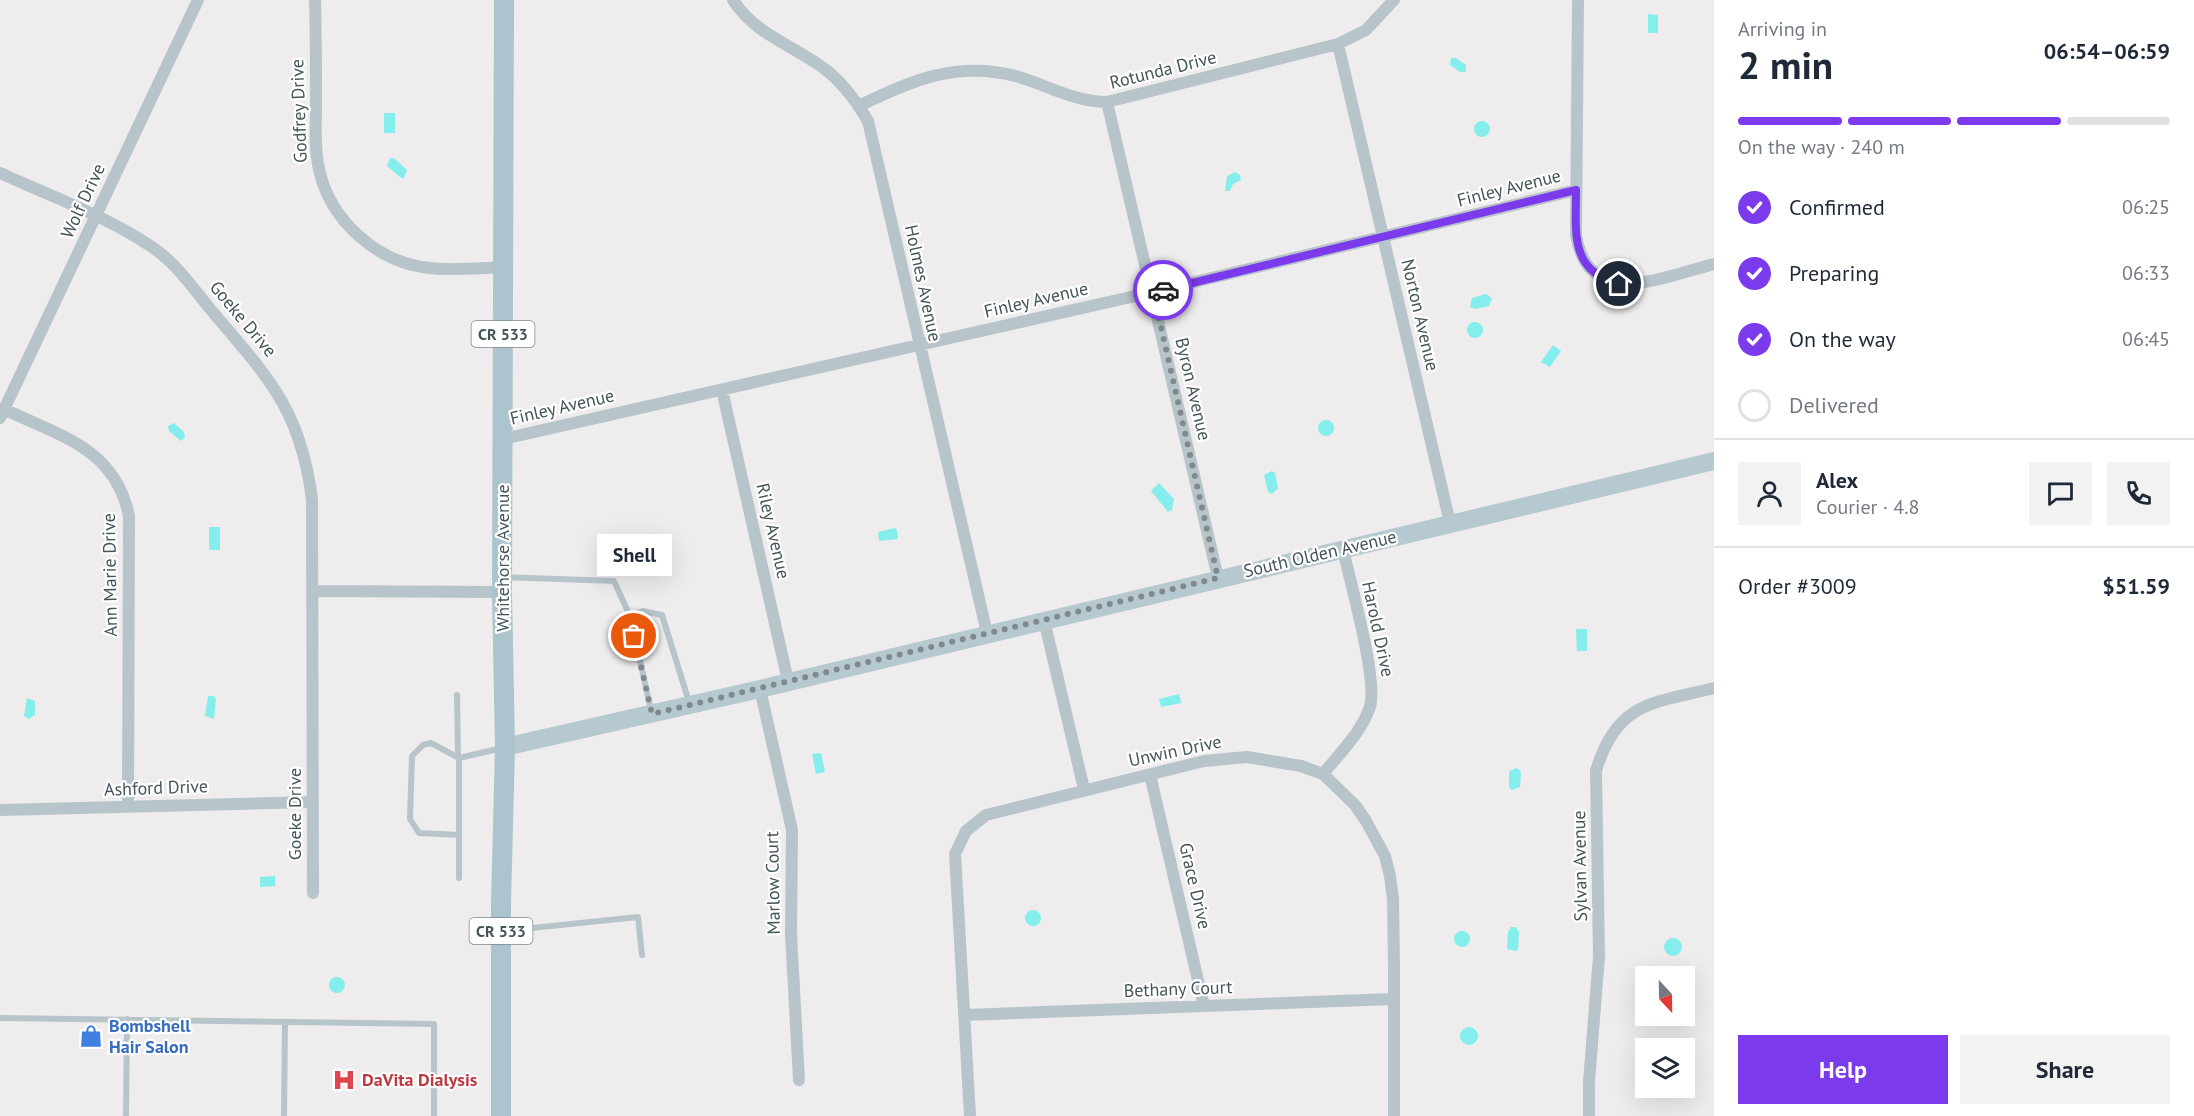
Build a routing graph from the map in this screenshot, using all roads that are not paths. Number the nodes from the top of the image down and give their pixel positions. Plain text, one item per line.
1 (198, 0) edge
2 (315, 0) edge
3 (504, 0) edge
4 (732, 0) edge
5 (1394, 0) edge
6 (1578, 0) edge
7 (1338, 44) junction
8 (1107, 102) junction
9 (859, 106) junction
10 (0, 173) edge
11 (1576, 190) junction
12 (95, 217) junction
13 (1383, 237) junction
14 (1714, 264) edge
15 (503, 267) junction
16 (1153, 292) junction
17 (918, 345) junction
18 (722, 390) junction
19 (2, 414) edge
20 (503, 439) junction
21 (1714, 461) edge
22 (1450, 523) junction
23 (1343, 549) junction
24 (1218, 578) junction
25 (502, 585) junction
26 (313, 591) junction
27 (630, 616) junction
28 (1044, 620) junction
29 (987, 633) junction
30 (789, 681) junction
31 (1714, 688) edge
32 (760, 689) junction
33 (457, 695) dead end
34 (690, 705) junction
35 (652, 714) junction
36 (505, 747) junction
37 (459, 758) junction
38 (1323, 774) junction
39 (1150, 775) junction
40 (1084, 789) junction
41 (313, 802) junction
42 (128, 807) junction
43 (0, 810) edge
44 (459, 835) junction
45 (459, 878) dead end
46 (313, 893) dead end
47 (501, 932) junction
48 (642, 955) dead end
49 (1393, 999) junction
50 (1204, 1006) junction
51 (965, 1015) junction
52 (0, 1018) edge
53 (127, 1019) junction
54 (285, 1022) junction
55 (799, 1080) dead end
56 (126, 1116) edge
57 (284, 1116) edge
58 (434, 1116) edge
59 (501, 1116) edge
60 (970, 1116) edge
61 (1394, 1116) edge
62 (1589, 1116) edge

1 - 12 street, Wolf Drive
2 - 15 street, Godfrey Drive
3 - 15 main road, Whitehorse Avenue / CR 533
4 - 9 street, Holmes Avenue
5 - 7 street, Rotunda Drive
6 - 11 street
7 - 8 street, Rotunda Drive
7 - 13 street, Norton Avenue
8 - 9 street, Rotunda Drive
8 - 16 street, Byron Avenue
9 - 17 street, Holmes Avenue
10 - 12 street, Goeke Drive
11 - 13 street, Finley Avenue
11 - 14 street
12 - 19 street, Wolf Drive
12 - 26 street, Goeke Drive
13 - 16 street, Finley Avenue
13 - 22 street, Norton Avenue
15 - 20 main road, Whitehorse Avenue / CR 533
16 - 17 street, Finley Avenue
16 - 24 street, Byron Avenue
17 - 18 street, Finley Avenue
17 - 29 street, Holmes Avenue
18 - 20 street, Finley Avenue
18 - 30 street, Riley Avenue
19 - 42 street, Ann Marie Drive
20 - 25 main road, Whitehorse Avenue / CR 533
21 - 22 main road, South Olden Avenue
22 - 23 main road, South Olden Avenue
23 - 24 main road, South Olden Avenue
23 - 38 street, Harold Drive
24 - 28 main road, South Olden Avenue
25 - 26 street
25 - 27 lane
25 - 36 main road, Whitehorse Avenue / CR 533
26 - 41 street, Goeke Drive
27 - 34 lane
27 - 35 lane
28 - 29 main road, South Olden Avenue
28 - 40 street
29 - 30 main road, South Olden Avenue
30 - 32 main road, South Olden Avenue
31 - 62 street, Sylvan Avenue
32 - 34 main road, South Olden Avenue
32 - 55 street, Marlow Court
33 - 37 lane
34 - 35 main road, South Olden Avenue
35 - 36 main road, South Olden Avenue
36 - 37 lane
36 - 47 main road, Whitehorse Avenue / CR 533
37 - 44 lane
37 - 44 lane
38 - 39 street, Unwin Drive
38 - 49 street, Unwin Drive
39 - 40 street, Unwin Drive
39 - 50 street, Grace Drive
40 - 51 street, Unwin Drive
41 - 42 street, Ashford Drive
41 - 46 street, Goeke Drive
42 - 43 street, Ashford Drive
44 - 45 lane
47 - 48 lane
47 - 59 main road, Whitehorse Avenue / CR 533
49 - 50 street, Bethany Court
49 - 61 street, Unwin Drive
50 - 51 street, Bethany Court
51 - 60 street, Unwin Drive
52 - 53 lane
53 - 54 lane
53 - 56 lane
54 - 57 lane
54 - 58 lane

